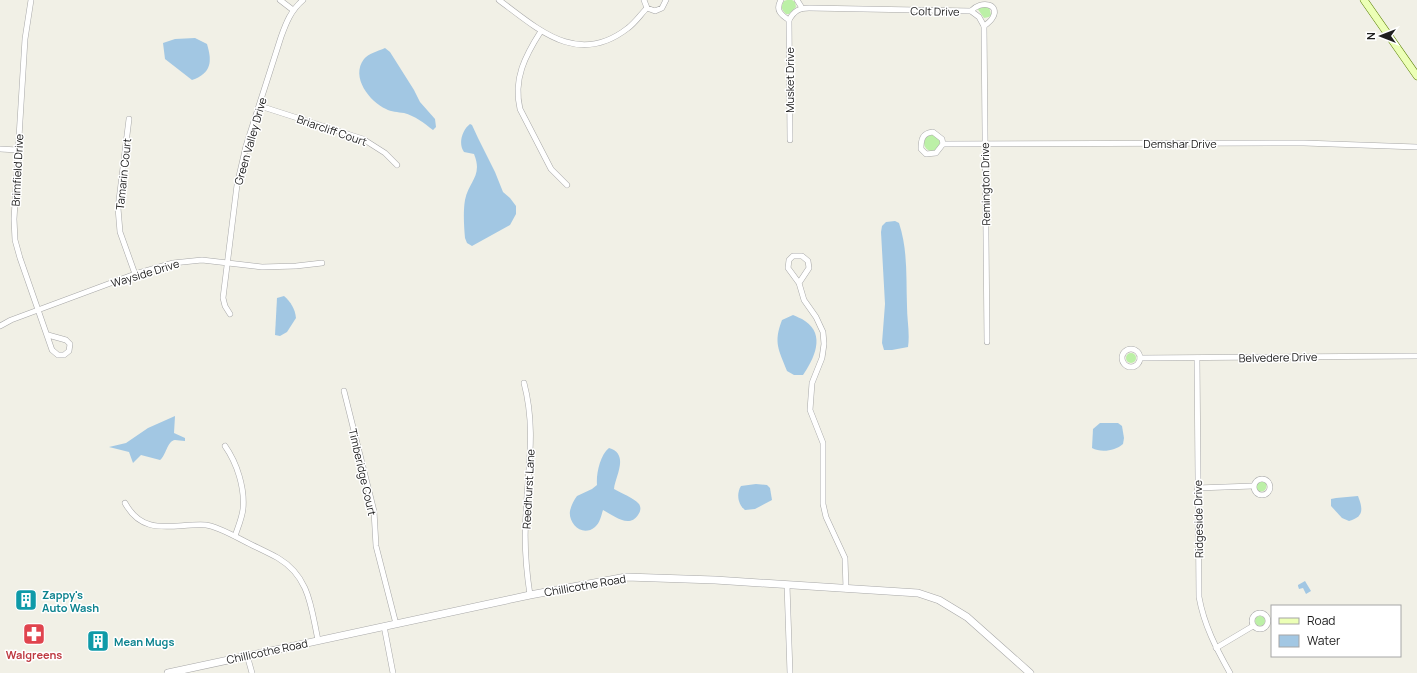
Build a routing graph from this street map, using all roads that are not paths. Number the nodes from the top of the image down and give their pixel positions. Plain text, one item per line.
1 (31, 0) edge
2 (280, 0) edge
3 (303, 0) edge
4 (499, 0) edge
5 (644, 0) edge
6 (666, 0) edge
7 (781, 0) edge
8 (798, 0) edge
9 (1364, 0) edge
10 (647, 8) junction
11 (802, 8) junction
12 (293, 10) junction
13 (971, 11) junction
14 (790, 20) junction
15 (984, 26) junction
16 (540, 31) junction
17 (1417, 76) edge
18 (260, 106) junction
19 (129, 119) dead end
20 (790, 140) dead end
21 (984, 143) junction
22 (943, 144) junction
23 (1417, 147) edge
24 (0, 149) edge
25 (18, 150) junction
26 (397, 165) dead end
27 (567, 185) dead end
28 (227, 263) junction
29 (322, 263) dead end
30 (135, 274) junction
31 (799, 283) junction
32 (39, 310) junction
33 (230, 314) dead end
34 (0, 326) edge
35 (48, 335) junction
36 (987, 342) dead end
37 (1417, 356) edge
38 (1140, 358) dead end
39 (1197, 358) junction
40 (524, 383) dead end
41 (344, 391) dead end
42 (226, 446) dead end
43 (1253, 486) dead end
44 (1197, 488) junction
45 (125, 503) dead end
46 (235, 536) junction
47 (787, 585) junction
48 (846, 589) junction
49 (530, 595) junction
50 (396, 624) junction
51 (384, 626) junction
52 (1253, 626) dead end
53 (318, 640) junction
54 (1216, 648) junction
55 (247, 655) junction
56 (168, 673) edge
57 (252, 673) edge
58 (393, 673) edge
59 (790, 673) edge
60 (1030, 673) edge
61 (1230, 673) edge

1 - 25 street, Brimfield Drive
2 - 12 street
3 - 12 street, Green Valley Drive
4 - 16 street
5 - 10 street
6 - 10 street
7 - 14 street
8 - 11 street
9 - 17 main road
10 - 16 street
11 - 13 street, Colt Drive
11 - 14 street
12 - 18 street, Green Valley Drive
13 - 15 street, Colt Drive
13 - 15 street, Colt Drive
14 - 20 street, Musket Drive
15 - 21 street, Remington Drive
16 - 27 street
18 - 26 street, Briarcliff Court
18 - 28 street, Green Valley Drive
19 - 30 street, Tamarin Court
21 - 22 street, Demshar Drive
21 - 23 street, Demshar Drive
21 - 36 street, Remington Drive
22 - 22 street
24 - 25 street
25 - 32 street, Brimfield Drive
28 - 29 street, Wayside Drive
28 - 30 street, Wayside Drive
28 - 33 street, Green Valley Drive
30 - 32 street, Wayside Drive
31 - 31 street
31 - 48 street
32 - 34 street, Wayside Drive
32 - 35 street, Brimfield Drive
35 - 35 street, Brimfield Drive
37 - 39 street, Belvedere Drive
38 - 39 street, Belvedere Drive
39 - 44 street, Ridgeside Drive
40 - 49 street, Reedhurst Lane
41 - 50 street, Timberidge Court
42 - 46 street
43 - 44 street
44 - 54 street, Ridgeside Drive
45 - 46 street
46 - 53 street
47 - 48 street, Chillicothe Road
47 - 49 street, Chillicothe Road
47 - 59 street
48 - 60 street, Chillicothe Road
49 - 50 street, Chillicothe Road
50 - 51 street, Chillicothe Road
51 - 53 street, Chillicothe Road
51 - 58 street
52 - 54 street
53 - 55 street, Chillicothe Road
54 - 61 street, Ridgeside Drive
55 - 56 street, Chillicothe Road
55 - 57 street

